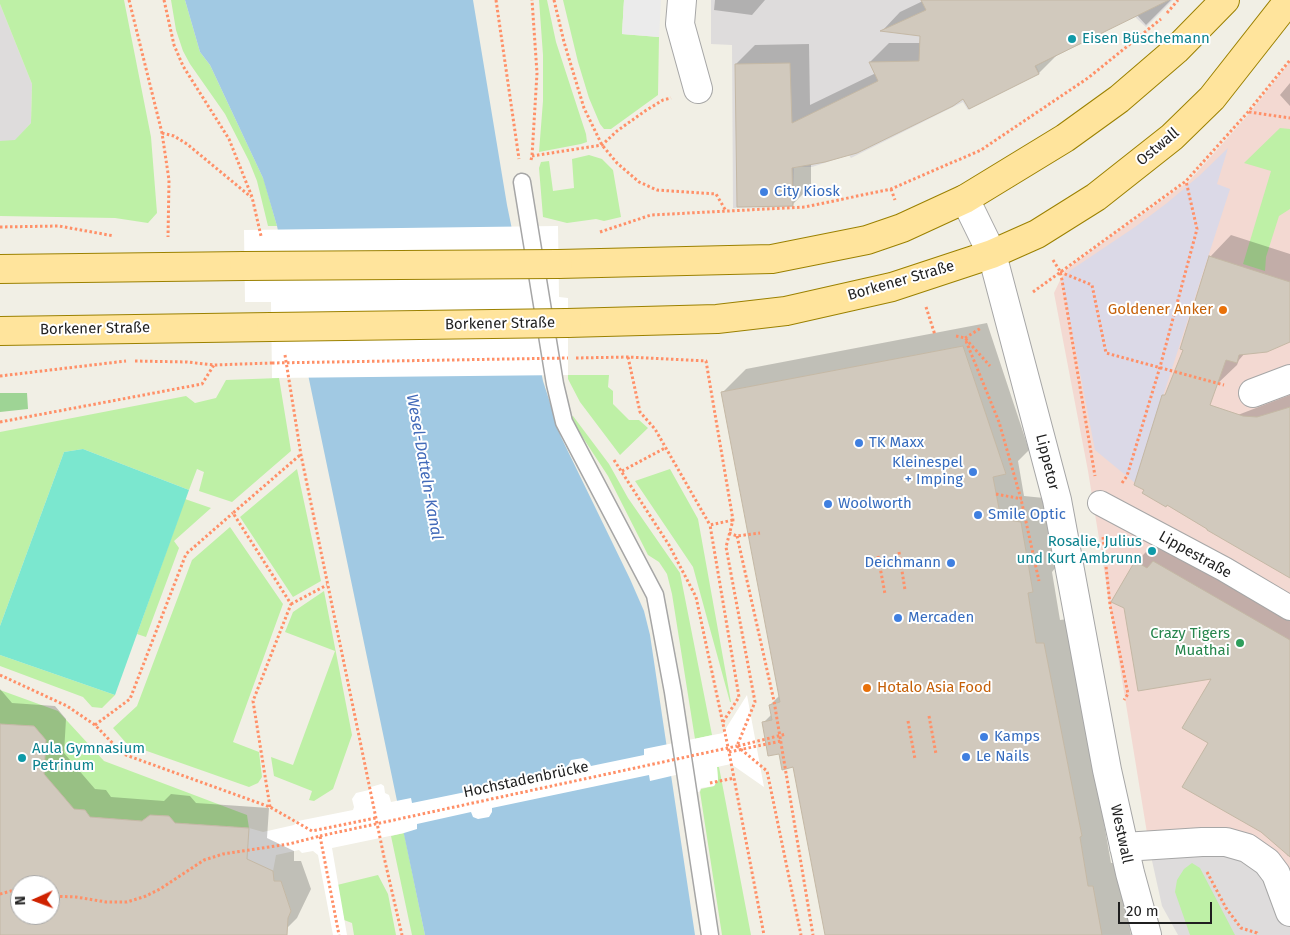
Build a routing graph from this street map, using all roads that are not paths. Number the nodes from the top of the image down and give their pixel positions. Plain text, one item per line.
1 (682, 0) edge
2 (1225, 0) edge
3 (1289, 0) edge
4 (698, 89) dead end
5 (522, 182) road end
6 (965, 199) junction
7 (992, 254) junction
8 (0, 269) edge
9 (0, 331) edge
10 (1290, 379) edge
11 (1253, 393) road end
12 (1100, 504) dead end
13 (1290, 608) edge
14 (1100, 733) joint
15 (1124, 846) junction
16 (1283, 871) edge
17 (1290, 912) edge
18 (710, 935) edge
19 (1146, 935) edge

1 - 4 street
2 - 6 main road
3 - 7 main road, Ostwall
5 - 18 lane
6 - 7 street, Lippetor
6 - 8 main road, bridge
7 - 9 main road, Borkener Straße, bridge
7 - 14 street, Lippetor
10 - 11 street
12 - 13 street, Lippestraße
14 - 15 street, Westwall
15 - 16 street
15 - 19 street, Westwall
16 - 17 street

